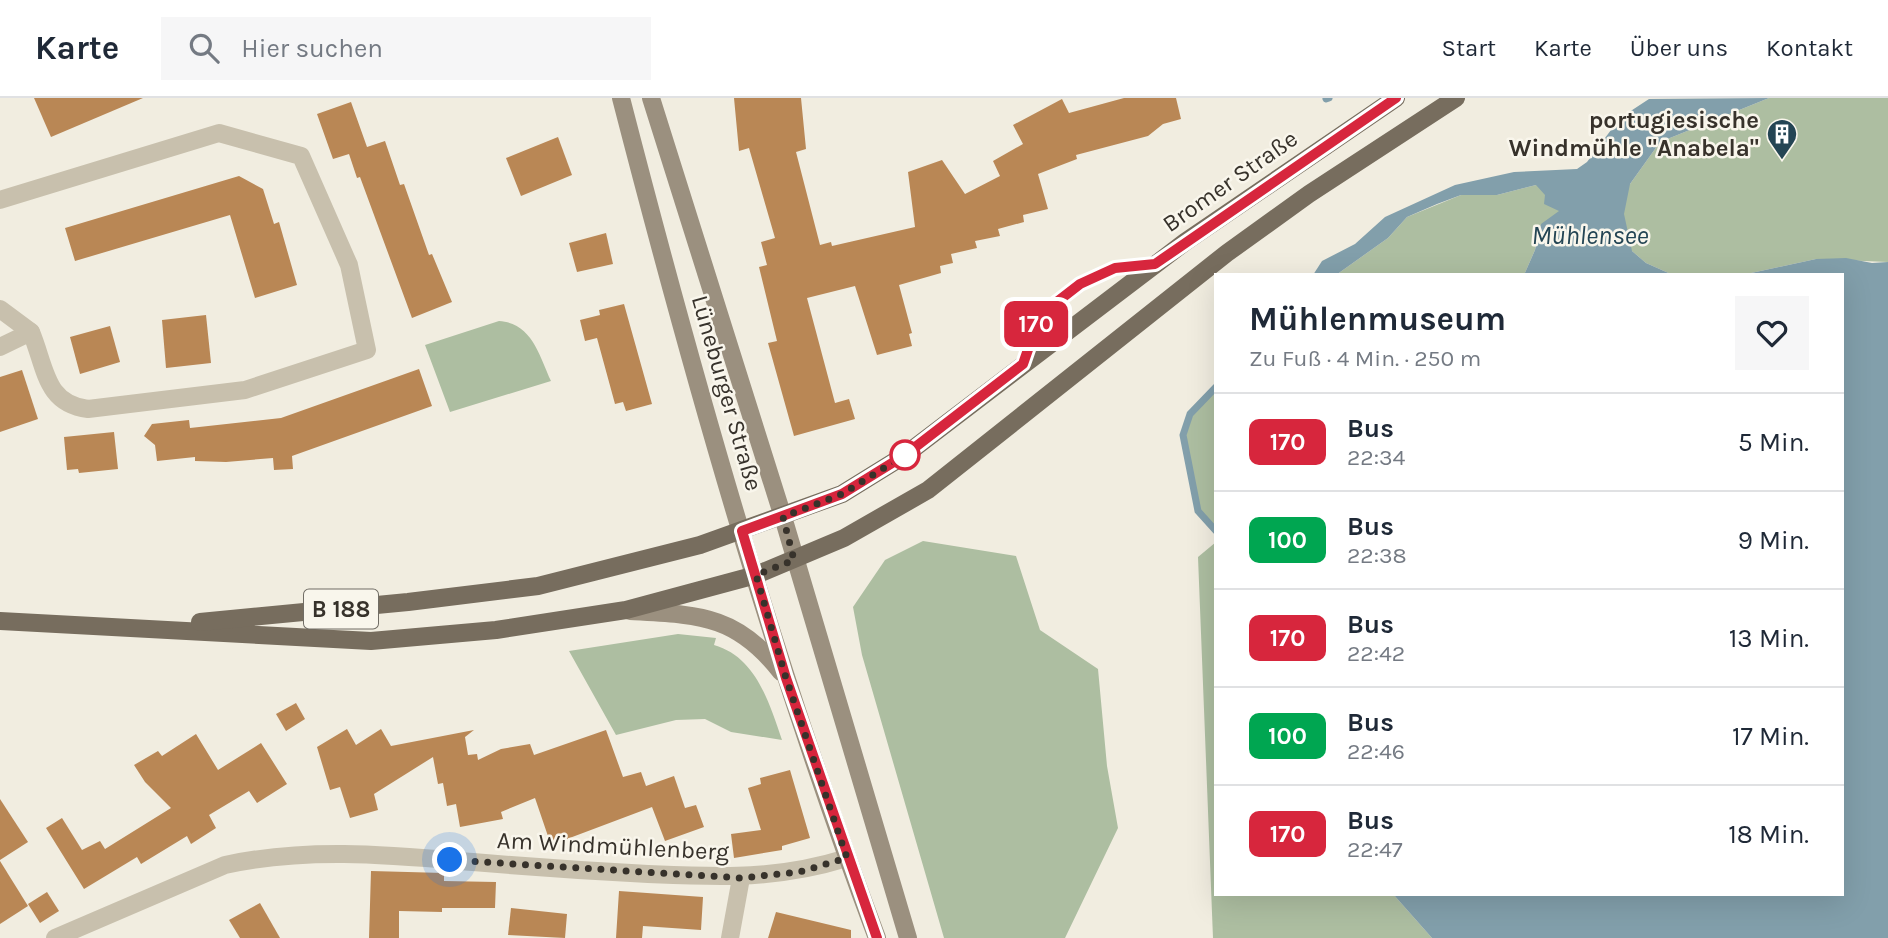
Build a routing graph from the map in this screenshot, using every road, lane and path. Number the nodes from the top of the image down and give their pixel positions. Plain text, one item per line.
1 (621, 98) edge
2 (651, 98) edge
3 (1396, 98) edge
4 (1456, 98) edge
5 (0, 200) edge
6 (0, 309) edge
7 (31, 332) junction
8 (0, 347) edge
9 (783, 517) junction
10 (742, 531) junction
11 (794, 560) junction
12 (756, 575) junction
13 (626, 610) junction
14 (0, 621) edge
15 (144, 627) junction
16 (786, 678) junction
17 (847, 858) junction
18 (741, 878) junction
19 (55, 938) edge
20 (730, 938) edge
21 (877, 938) edge
22 (908, 938) edge

1 - 10 street, Lüneburger Straße
2 - 9 street, Lüneburger Straße
3 - 9 main road, Bromer Straße / B 188
4 - 11 main road, B 188
5 - 7 street
6 - 7 street
7 - 8 street
9 - 10 main road, Bromer Straße / B 188
9 - 11 street, Lüneburger Straße
10 - 12 street, Lüneburger Straße
10 - 15 main road, B 188
11 - 12 main road, B 188
11 - 22 street, Lüneburger Straße
12 - 13 main road, B 188
12 - 16 street, Lüneburger Straße
13 - 15 main road, B 188
13 - 16 street
14 - 15 main road, B 188
16 - 17 street, Lüneburger Straße
17 - 18 street, Am Windmühlenberg
17 - 21 street, Lüneburger Straße
18 - 19 street, Am Windmühlenberg
18 - 20 street

